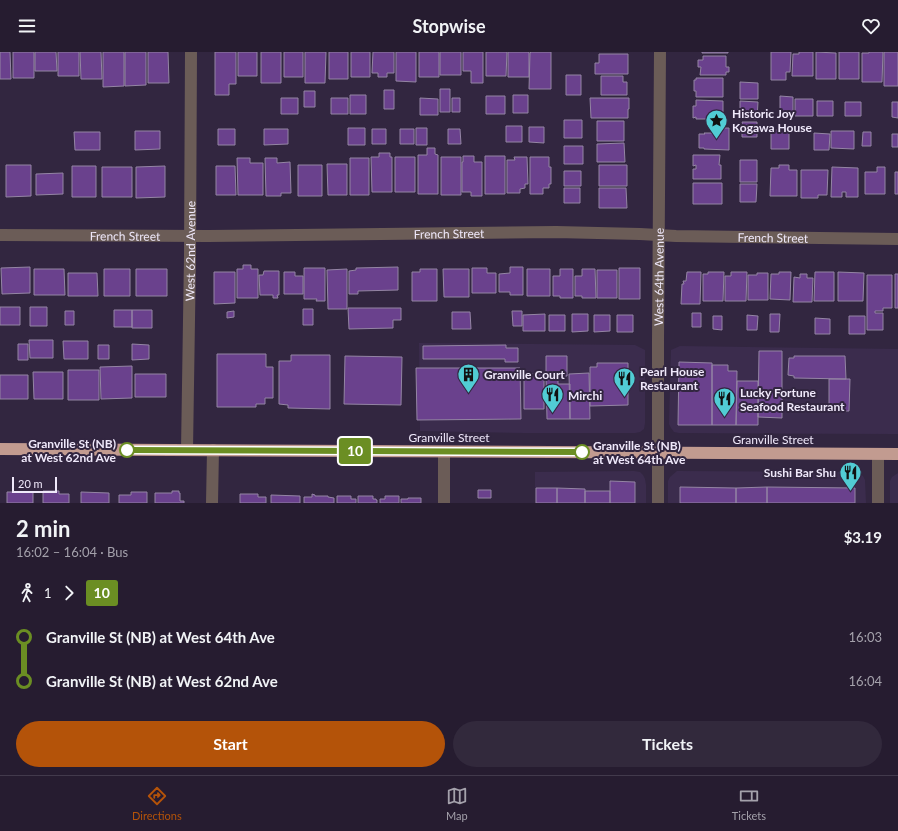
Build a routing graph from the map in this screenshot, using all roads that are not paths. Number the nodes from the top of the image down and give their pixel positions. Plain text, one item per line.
1 (190, 52) edge
2 (660, 52) edge
3 (0, 235) edge
4 (659, 235) junction
5 (190, 236) junction
6 (898, 239) edge
7 (0, 449) edge
8 (187, 450) junction
9 (213, 450) junction
10 (444, 452) junction
11 (658, 452) junction
12 (878, 454) junction
13 (898, 454) edge
14 (212, 503) edge
15 (444, 503) edge
16 (658, 503) edge
17 (878, 503) edge

1 - 5 street, West 62nd Avenue
2 - 4 street, West 64th Avenue
3 - 5 street, French Street
4 - 5 street, French Street
4 - 6 street, French Street
4 - 11 street, West 64th Avenue
5 - 8 street, West 62nd Avenue
7 - 8 highway, Granville Street
8 - 9 highway, Granville Street
9 - 10 highway, Granville Street
9 - 14 street
10 - 11 highway, Granville Street
10 - 15 street
11 - 12 highway, Granville Street
11 - 16 street, West 64th Avenue
12 - 13 highway, Granville Street
12 - 17 street

